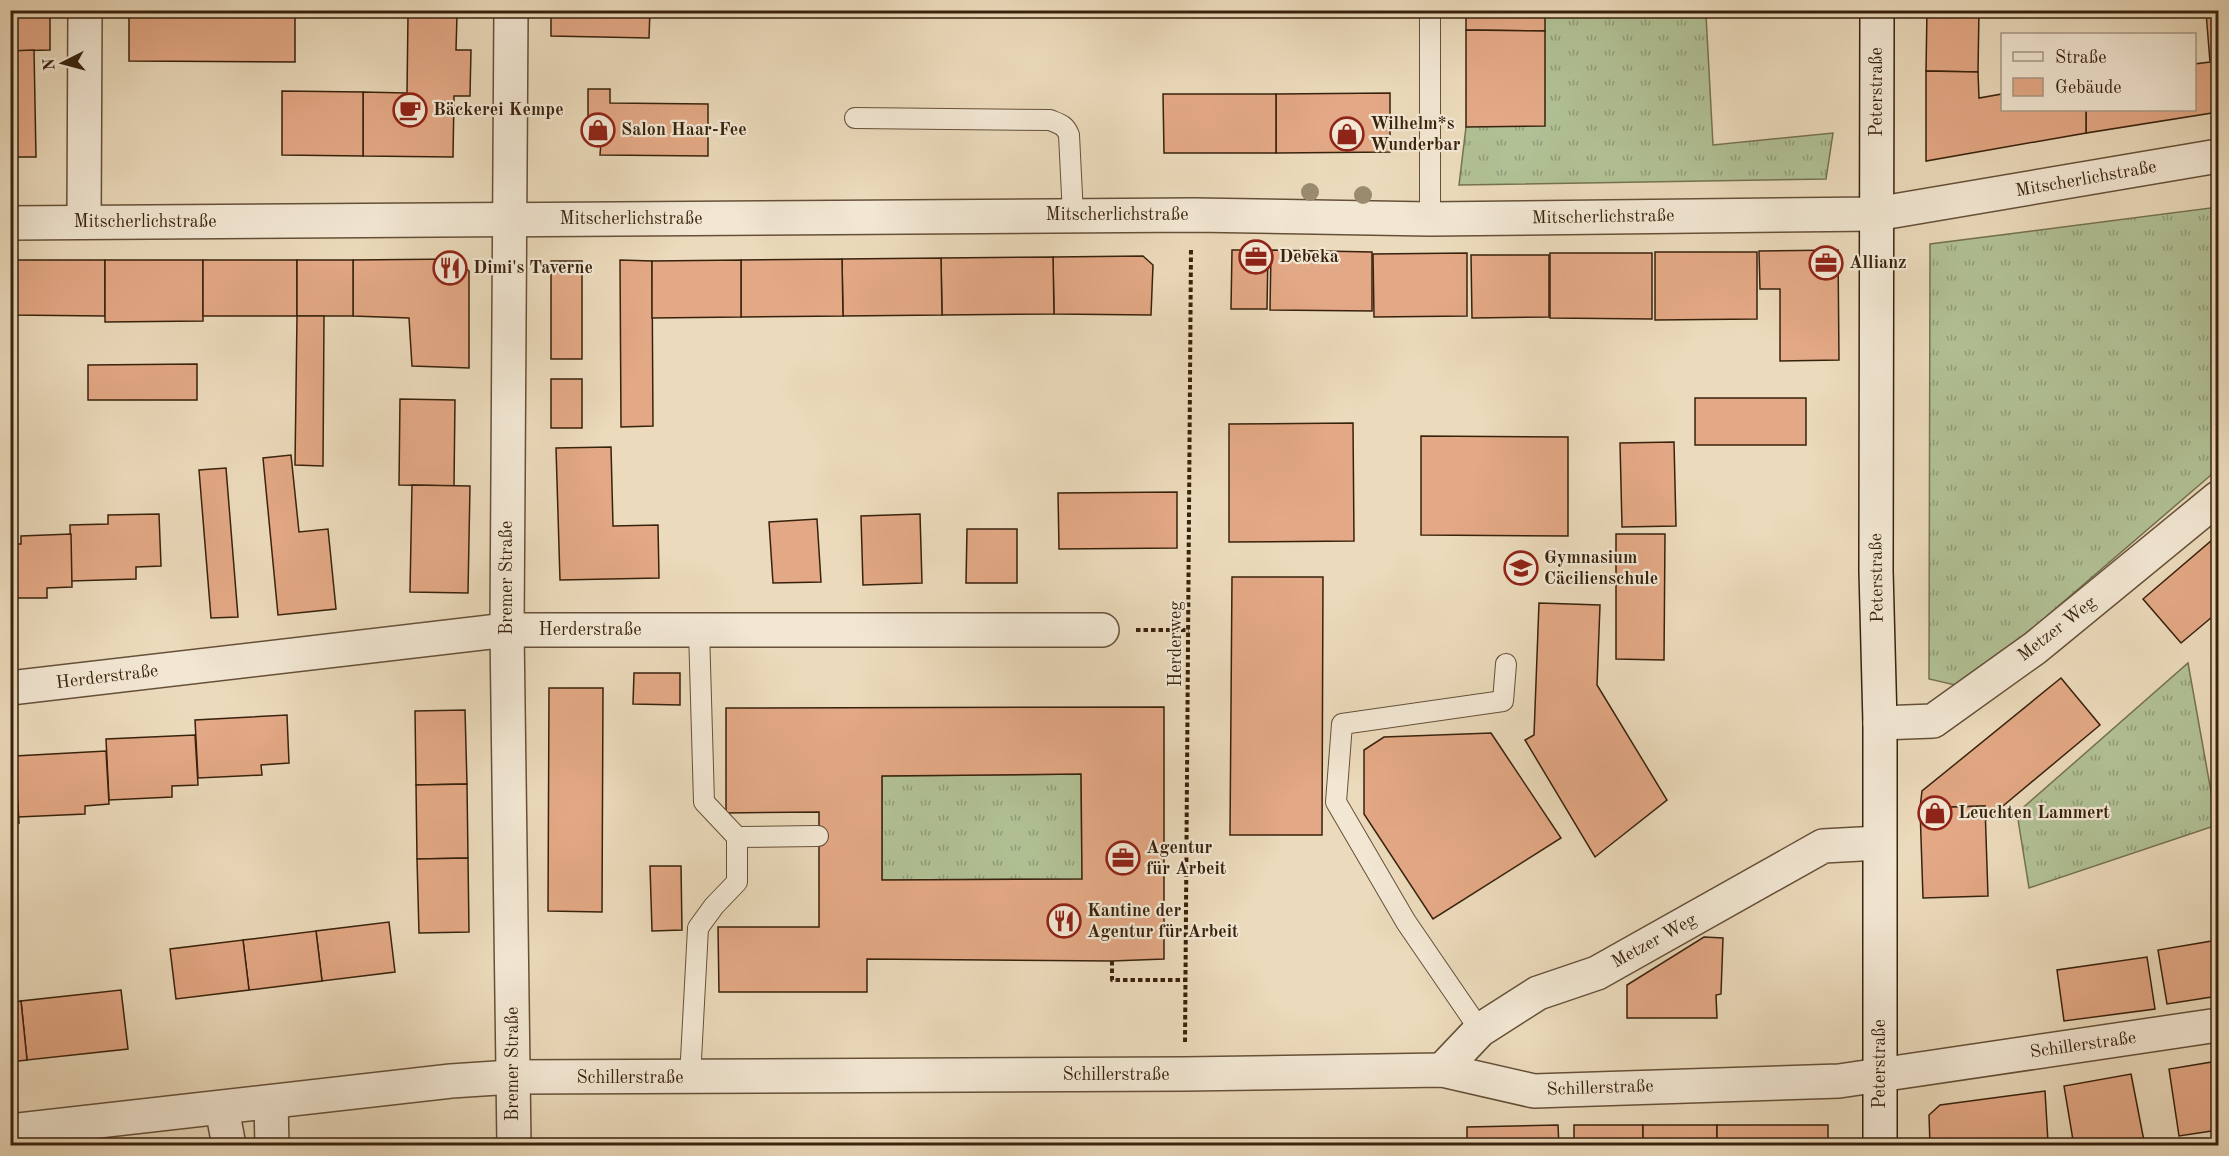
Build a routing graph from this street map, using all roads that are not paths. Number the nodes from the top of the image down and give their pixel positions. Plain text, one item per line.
1 (85, 10) edge
2 (510, 10) edge
3 (1430, 10) edge
4 (1877, 10) edge
5 (855, 118) dead end
6 (2218, 156) edge
7 (1876, 214) junction
8 (1073, 215) junction
9 (1431, 219) junction
10 (509, 220) junction
11 (84, 222) junction
12 (10, 223) edge
13 (2218, 498) edge
14 (507, 630) junction
15 (699, 630) junction
16 (1102, 630) road end
17 (1506, 664) dead end
18 (10, 688) edge
19 (1880, 723) junction
20 (818, 836) dead end
21 (737, 837) junction
22 (1880, 843) junction
23 (2218, 1025) edge
24 (1480, 1030) junction
25 (1442, 1070) junction
26 (1880, 1075) junction
27 (512, 1077) junction
28 (690, 1078) junction
29 (271, 1102) junction
30 (222, 1108) junction
31 (10, 1131) edge
32 (229, 1146) edge
33 (272, 1146) edge
34 (514, 1146) edge
35 (1880, 1146) edge

1 - 11 street
2 - 10 street, Bremer Straße
3 - 9 lane
4 - 7 street, Peterstraße
5 - 8 lane
6 - 7 street, Mitscherlichstraße
7 - 9 street, Mitscherlichstraße
7 - 19 street, Peterstraße
8 - 9 street, Mitscherlichstraße
8 - 10 street, Mitscherlichstraße
10 - 11 street, Mitscherlichstraße
10 - 14 street, Bremer Straße
11 - 12 street, Mitscherlichstraße
13 - 19 street, Metzer Weg
14 - 15 street, Herderstraße
14 - 18 street, Herderstraße
14 - 27 street, Bremer Straße
15 - 16 street, Herderstraße
15 - 21 lane
17 - 24 lane
19 - 22 street, Peterstraße
20 - 21 lane
21 - 28 lane
22 - 24 street, Metzer Weg
22 - 26 street, Peterstraße
23 - 26 street, Schillerstraße
24 - 25 street, Metzer Weg
25 - 26 street, Schillerstraße
25 - 28 street, Schillerstraße
26 - 35 street, Peterstraße
27 - 28 street, Schillerstraße
27 - 29 street, Schillerstraße
27 - 34 street, Bremer Straße
29 - 30 street, Schillerstraße
29 - 33 street
30 - 31 street, Schillerstraße
30 - 32 street

